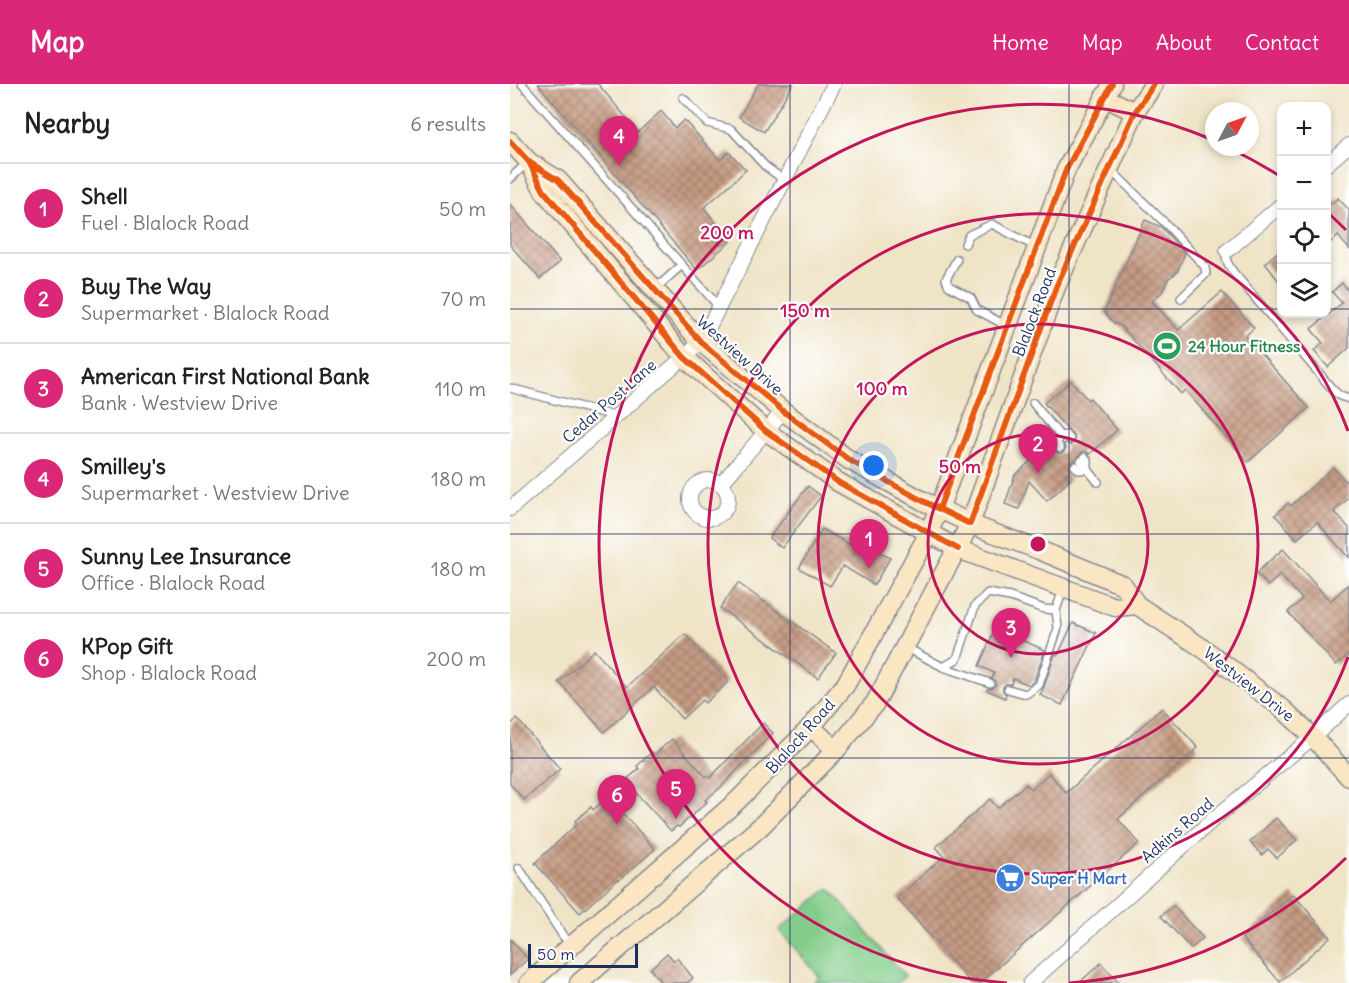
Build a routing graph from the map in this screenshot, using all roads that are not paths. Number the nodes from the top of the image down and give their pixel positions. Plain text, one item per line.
1 (522, 84) edge
2 (834, 84) edge
3 (1154, 84) edge
4 (1108, 90) edge
5 (683, 98) dead end
6 (1135, 112) junction
7 (510, 141) edge
8 (1349, 145) edge
9 (1331, 161) edge
10 (529, 162) junction
11 (1110, 169) junction
12 (510, 179) edge
13 (784, 180) junction
14 (1277, 207) edge
15 (965, 244) dead end
16 (1037, 248) junction
17 (1227, 251) joint
18 (957, 258) dead end
19 (682, 265) junction
20 (1029, 269) junction
21 (1056, 287) junction
22 (655, 289) junction
23 (1180, 298) dead end
24 (719, 307) junction
25 (1007, 326) junction
26 (701, 342) junction
27 (684, 357) junction
28 (510, 388) edge
29 (1349, 399) edge
30 (1033, 403) dead end
31 (783, 411) junction
32 (616, 417) junction
33 (766, 431) junction
34 (1059, 436) junction
35 (1088, 469) junction
36 (1098, 482) dead end
37 (721, 484) dead end
38 (510, 509) edge
39 (939, 509) junction
40 (970, 524) junction
41 (928, 532) junction
42 (958, 549) junction
43 (1064, 588) junction
44 (1137, 605) junction
45 (1056, 610) junction
46 (905, 647) junction
47 (944, 667) junction
48 (990, 682) dead end
49 (1008, 689) dead end
50 (1349, 704) edge
51 (811, 727) junction
52 (1313, 737) junction
53 (836, 750) junction
54 (1349, 777) edge
55 (519, 868) dead end
56 (572, 946) junction
57 (529, 983) edge
58 (579, 983) edge
59 (1029, 983) edge

1 - 19 lane
2 - 13 street, Cedar Post Lane
3 - 6 main road, Blalock Road
4 - 6 main road
4 - 16 main road, Blalock Road
5 - 13 lane
6 - 11 main road, Blalock Road
7 - 10 main road, Westview Drive
8 - 9 street
10 - 12 lane
10 - 22 main road, Westview Drive
10 - 27 main road, Westview Drive
11 - 21 main road, Blalock Road
11 - 23 lane
13 - 24 street, Cedar Post Lane
14 - 17 street
15 - 16 lane
16 - 20 main road, Blalock Road
17 - 29 lane
18 - 25 lane
19 - 22 lane
19 - 24 lane
20 - 21 main road
20 - 25 main road, Blalock Road
21 - 40 main road, Blalock Road
22 - 26 main road, Westview Drive
24 - 26 street, Cedar Post Lane
25 - 39 main road, Blalock Road
26 - 27 street, Cedar Post Lane
26 - 31 main road, Westview Drive
27 - 32 street, Cedar Post Lane
27 - 33 main road, Westview Drive
28 - 32 lane
30 - 34 lane
31 - 33 street
31 - 39 main road, Westview Drive
32 - 38 street, Cedar Post Lane
33 - 37 street
33 - 41 main road, Westview Drive
34 - 34 lane
35 - 35 lane
35 - 36 lane
39 - 40 main road, Westview Drive
39 - 41 main road, Blalock Road
40 - 42 main road, Blalock Road
40 - 44 main road, Westview Drive
41 - 42 main road, Westview Drive
41 - 51 main road, Blalock Road
42 - 43 main road, Westview Drive
42 - 46 main road, Blalock Road
43 - 44 main road, Westview Drive
43 - 45 lane
44 - 52 main road, Westview Drive
45 - 47 lane
45 - 49 lane
46 - 47 lane
46 - 53 main road, Blalock Road
47 - 48 lane
50 - 52 street, Adkins Road
51 - 53 main road
51 - 56 main road, Blalock Road
52 - 54 main road, Westview Drive
52 - 59 street, Adkins Road
53 - 58 main road, Blalock Road
55 - 56 lane
56 - 57 main road, Blalock Road

